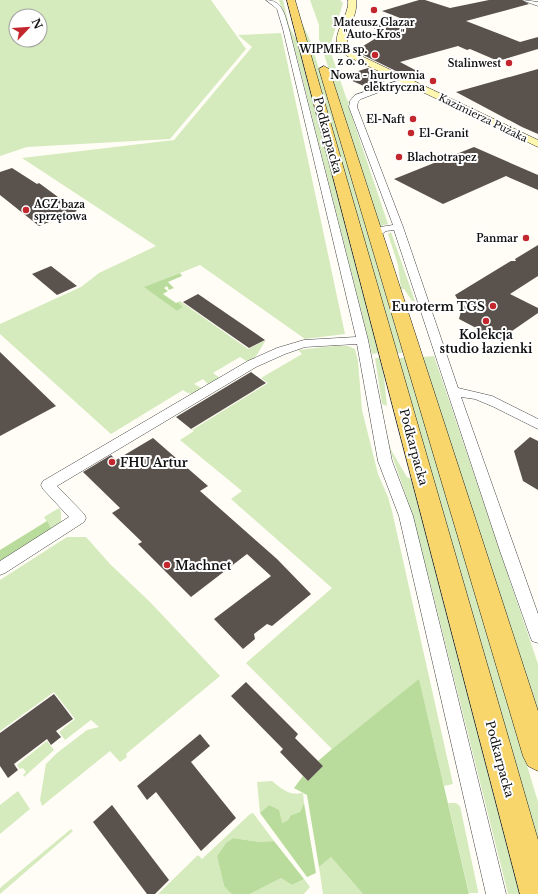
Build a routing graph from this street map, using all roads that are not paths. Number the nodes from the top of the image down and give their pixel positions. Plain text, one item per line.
1 (269, 0) edge
2 (291, 0) edge
3 (526, 0) edge
4 (350, 1) edge
5 (538, 4) edge
6 (309, 24) dead end
7 (314, 37) dead end
8 (320, 56) dead end
9 (406, 80) junction
10 (538, 144) edge
11 (398, 227) junction
12 (376, 235) junction
13 (362, 340) junction
14 (454, 392) junction
15 (538, 425) edge
16 (0, 569) edge
17 (538, 636) edge
18 (538, 756) edge
19 (496, 894) edge
20 (537, 894) edge

1 - 13 street
2 - 20 main road, Podkarpacka
3 - 5 street
4 - 9 street, Kazimierza Pużaka
6 - 7 main road
8 - 12 main road, Podkarpacka
9 - 10 street, Kazimierza Pużaka
9 - 11 street
11 - 12 street
11 - 14 street
12 - 18 main road, Podkarpacka
13 - 16 street
13 - 19 street
14 - 15 street
14 - 17 street

